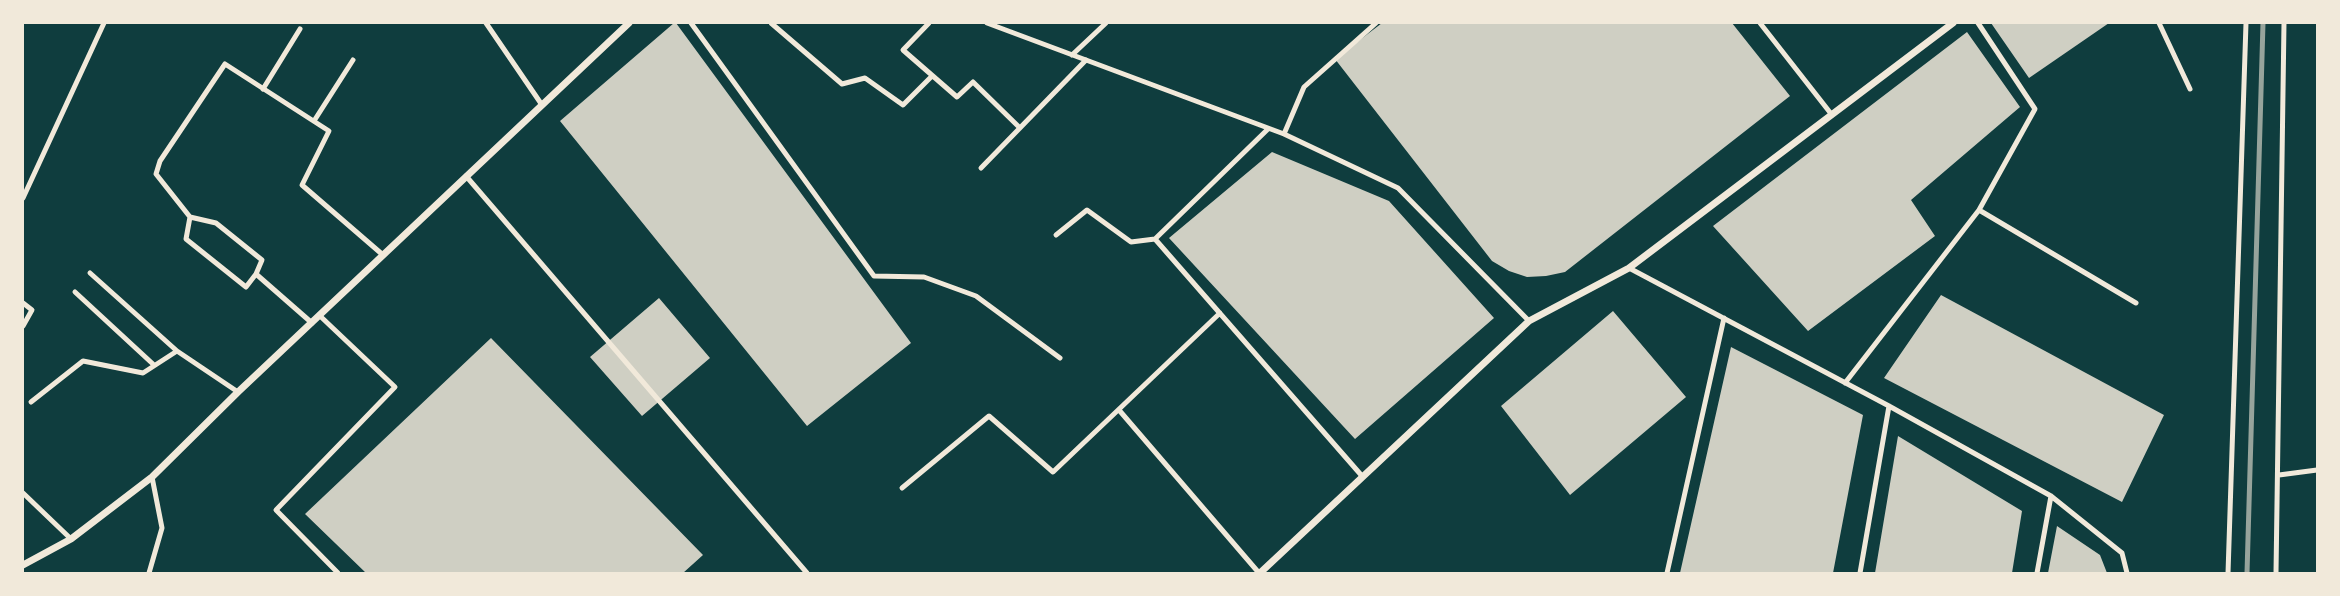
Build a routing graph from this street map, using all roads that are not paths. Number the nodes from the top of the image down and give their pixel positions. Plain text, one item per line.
1 (104, 23) edge
2 (486, 23) edge
3 (629, 23) edge
4 (691, 23) edge
5 (771, 23) edge
6 (929, 23) edge
7 (987, 23) edge
8 (1106, 23) edge
9 (1376, 23) edge
10 (1759, 23) edge
11 (1953, 23) edge
12 (1978, 23) edge
13 (2159, 23) edge
14 (2246, 23) edge
15 (2284, 23) edge
16 (300, 29) dead end
17 (1072, 55) junction
18 (353, 60) dead end
19 (1086, 60) junction
20 (932, 75) junction
21 (263, 89) junction
22 (2190, 89) dead end
23 (542, 105) junction
24 (1832, 116) junction
25 (314, 121) junction
26 (1020, 128) junction
27 (1269, 129) junction
28 (1284, 134) junction
29 (981, 168) dead end
30 (466, 176) junction
31 (23, 198) edge
32 (1979, 210) junction
33 (190, 217) junction
34 (1056, 235) dead end
35 (1155, 239) junction
36 (383, 254) junction
37 (1629, 268) junction
38 (90, 273) dead end
39 (256, 274) junction
40 (75, 292) dead end
41 (23, 303) edge
42 (2136, 303) dead end
43 (1220, 313) junction
44 (319, 315) junction
45 (1724, 318) junction
46 (1528, 321) junction
47 (312, 323) junction
48 (23, 326) edge
49 (177, 351) junction
50 (1060, 358) dead end
51 (154, 365) junction
52 (1845, 383) junction
53 (238, 392) junction
54 (31, 402) dead end
55 (1889, 406) junction
56 (1119, 410) junction
57 (2317, 470) edge
58 (2279, 475) junction
59 (1363, 476) junction
60 (152, 477) junction
61 (902, 488) dead end
62 (23, 493) edge
63 (2051, 496) junction
64 (71, 539) junction
65 (23, 565) edge
66 (149, 573) edge
67 (338, 573) edge
68 (807, 573) edge
69 (1259, 573) edge
70 (1667, 573) edge
71 (1860, 573) edge
72 (2037, 573) edge
73 (2127, 573) edge
74 (2228, 573) edge
75 (2276, 573) edge

1 - 31 lane
2 - 23 lane
3 - 23 street
4 - 50 lane
5 - 20 lane
6 - 20 lane
7 - 17 lane
8 - 17 lane
9 - 28 lane
10 - 24 lane
11 - 24 street
12 - 32 lane
13 - 22 lane
14 - 74 lane
15 - 58 lane
16 - 21 lane
17 - 19 lane
18 - 25 lane
19 - 26 lane
19 - 27 lane
20 - 26 lane
21 - 25 lane
21 - 33 lane
23 - 30 street
24 - 37 street
25 - 36 lane
26 - 29 lane
27 - 28 lane
27 - 35 lane
28 - 46 lane
30 - 36 street
30 - 68 lane
32 - 42 lane
32 - 52 lane
33 - 39 lane
33 - 39 lane
34 - 35 lane
35 - 43 lane
36 - 44 street
37 - 45 lane
37 - 46 street
38 - 49 lane
39 - 47 lane
40 - 51 lane
41 - 48 lane
43 - 56 lane
43 - 59 lane
44 - 47 street
44 - 67 lane
45 - 52 lane
45 - 70 lane
46 - 59 street
47 - 53 street
49 - 51 lane
49 - 53 lane
51 - 54 lane
52 - 55 lane
53 - 60 street
55 - 63 lane
55 - 71 lane
56 - 61 lane
56 - 69 lane
57 - 58 lane
58 - 75 lane
59 - 69 street
60 - 64 street
60 - 66 lane
62 - 64 lane
63 - 72 lane
63 - 73 lane
64 - 65 street

